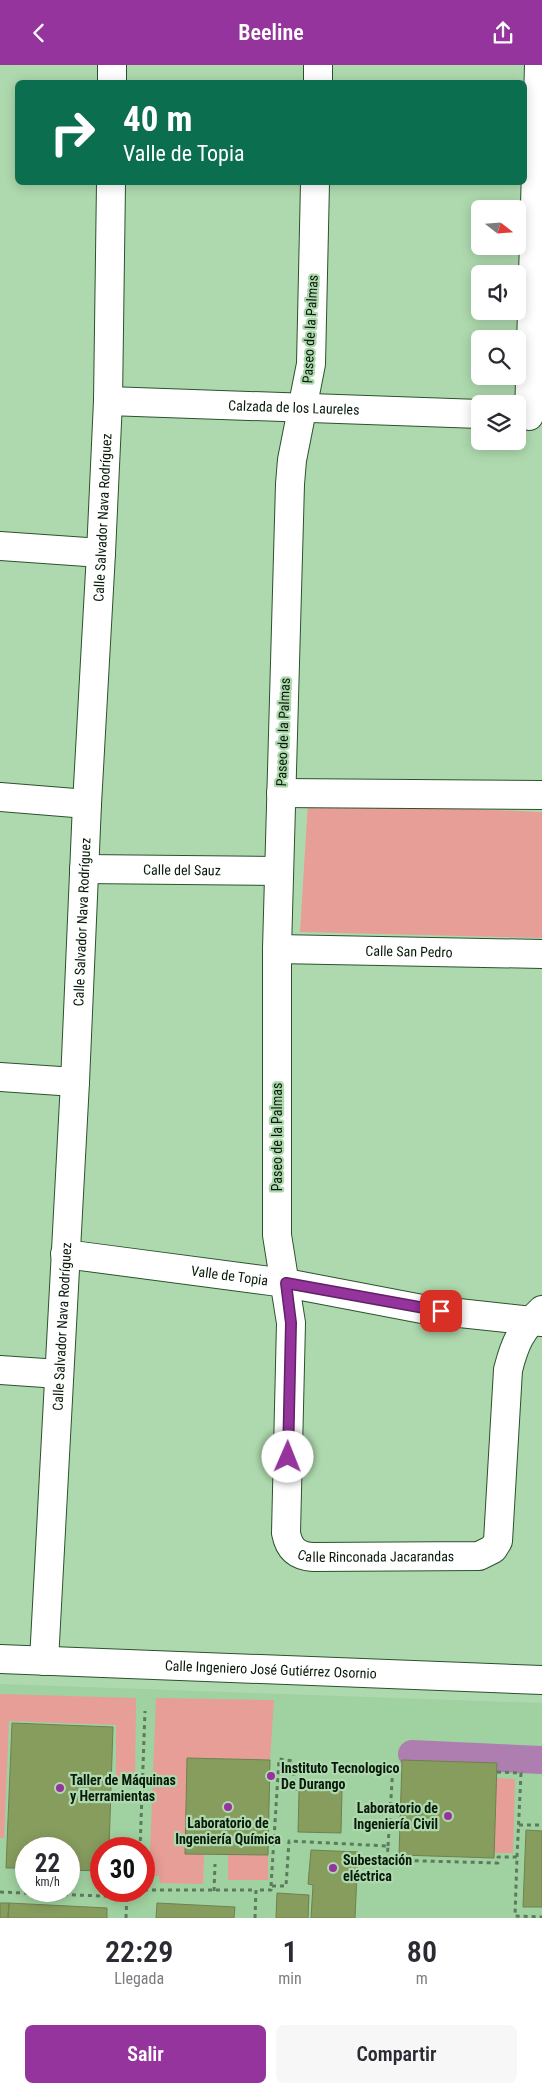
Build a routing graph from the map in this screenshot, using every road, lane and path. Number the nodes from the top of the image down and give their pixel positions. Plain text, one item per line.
1 (112, 65) edge
2 (318, 65) edge
3 (540, 65) edge
4 (112, 80) edge
5 (318, 80) edge
6 (111, 185) edge
7 (315, 185) edge
8 (108, 401) junction
9 (303, 409) junction
10 (471, 415) edge
11 (530, 416) edge
12 (0, 546) edge
13 (101, 553) junction
14 (281, 793) junction
15 (542, 795) edge
16 (0, 797) edge
17 (87, 804) junction
18 (84, 869) junction
19 (279, 871) junction
20 (277, 949) junction
21 (542, 954) edge
22 (0, 1077) edge
23 (76, 1082) junction
24 (65, 1255) junction
25 (286, 1283) junction
26 (538, 1318) edge
27 (0, 1370) edge
28 (59, 1373) junction
29 (0, 1659) edge
30 (44, 1661) junction
31 (542, 1680) edge
32 (145, 1711) dead end
33 (393, 1766) dead end
34 (497, 1772) dead end
35 (295, 1791) dead end
36 (519, 1825) junction
37 (542, 1825) edge
38 (140, 1837) edge
39 (388, 1846) junction
40 (517, 1857) junction
41 (215, 1864) dead end
42 (272, 1886) junction
43 (155, 1890) edge
44 (214, 1891) junction
45 (256, 1891) junction
46 (0, 1892) edge
47 (90, 1896) edge
48 (127, 1902) edge
49 (515, 1917) edge
50 (542, 1917) edge
51 (126, 1918) edge
52 (255, 1918) edge

1 - 4 street
2 - 5 street
3 - 11 street
6 - 8 street, Calle Salvador Nava Rodríguez
7 - 9 street, Paseo de la Palmas
8 - 9 street, Calzada de los Laureles
8 - 13 street, Calle Salvador Nava Rodríguez
9 - 10 street, Calzada de los Laureles
9 - 14 street, Paseo de la Palmas
12 - 13 street
13 - 17 street, Calle Salvador Nava Rodríguez
14 - 15 street
14 - 19 street, Paseo de la Palmas
16 - 17 street
17 - 18 street, Calle Salvador Nava Rodríguez
18 - 19 street, Calle del Sauz
18 - 23 street, Calle Salvador Nava Rodríguez
19 - 20 street, Paseo de la Palmas
20 - 21 street, Calle San Pedro
20 - 25 street, Paseo de la Palmas
22 - 23 street
23 - 24 street, Calle Salvador Nava Rodríguez
24 - 25 street, Valle de Topia
24 - 28 street, Calle Salvador Nava Rodríguez
25 - 26 street, Valle de Topia
25 - 26 street, Calle Rinconada Jacarandas
27 - 28 street
28 - 30 street, Calle Salvador Nava Rodríguez
29 - 30 street, Calle Ingeniero José Gutiérrez Osornio
30 - 31 street, Calle Ingeniero José Gutiérrez Osornio
32 - 38 path
33 - 39 path
34 - 36 path
35 - 42 path
36 - 37 path
36 - 40 path
39 - 40 path
39 - 42 path
40 - 49 path
41 - 44 path
42 - 45 path
43 - 44 path
44 - 45 path
45 - 52 path
46 - 47 path
48 - 51 path
49 - 50 path

